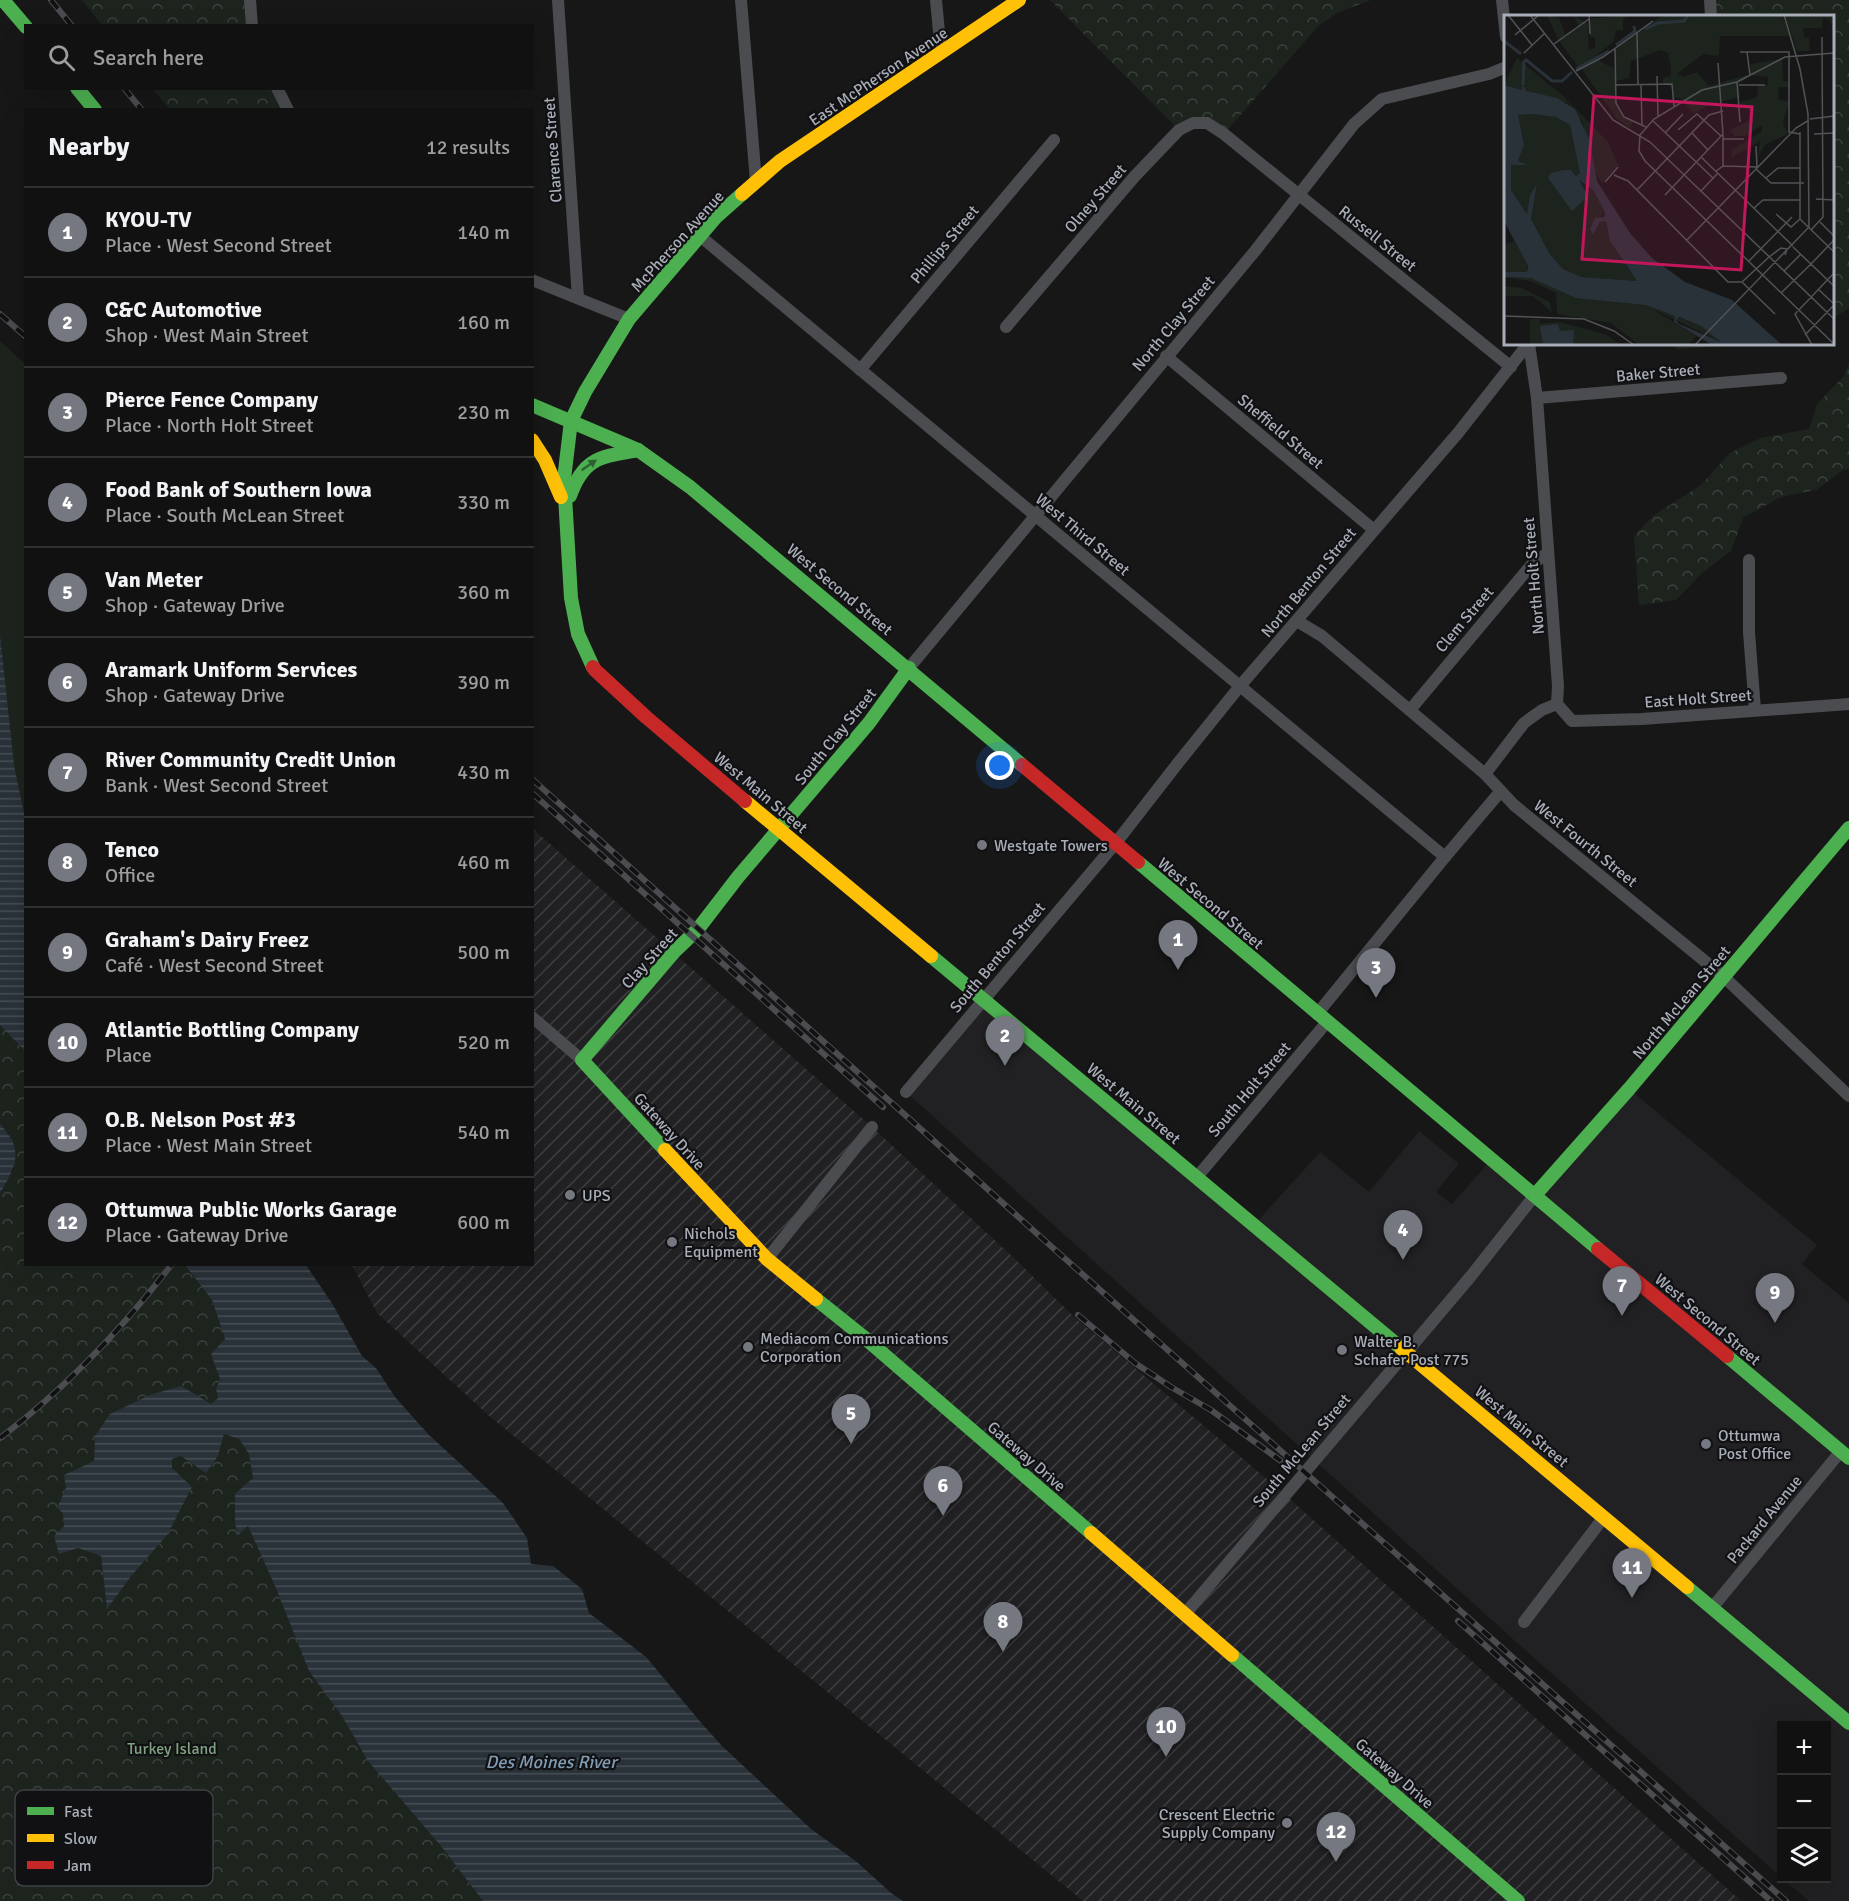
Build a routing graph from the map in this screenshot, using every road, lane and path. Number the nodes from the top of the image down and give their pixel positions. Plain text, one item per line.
1 (3, 0) edge
2 (249, 0) edge
3 (558, 0) edge
4 (741, 0) edge
5 (936, 0) edge
6 (1019, 0) edge
7 (1502, 0) edge
8 (1710, 0) edge
9 (1711, 15) edge
10 (1504, 18) edge
11 (252, 24) edge
12 (24, 25) edge
13 (941, 53) junction
14 (1504, 68) edge
15 (79, 90) edge
16 (278, 90) edge
17 (93, 108) edge
18 (287, 108) edge
19 (1224, 134) joint
20 (1054, 140) dead end
21 (756, 182) junction
22 (1298, 194) junction
23 (700, 236) junction
24 (534, 281) edge
25 (578, 298) junction
26 (629, 319) junction
27 (1006, 327) dead end
28 (1527, 345) edge
29 (1528, 345) edge
30 (1166, 356) junction
31 (1511, 367) junction
32 (860, 370) junction
33 (1781, 378) dead end
34 (1537, 398) junction
35 (534, 406) edge
36 (571, 421) junction
37 (534, 443) edge
38 (638, 450) junction
39 (566, 509) junction
40 (1036, 516) junction
41 (1374, 530) junction
42 (1548, 553) junction
43 (1749, 560) dead end
44 (1298, 621) junction
45 (909, 668) junction
46 (1240, 686) junction
47 (1557, 704) junction
48 (1849, 704) edge
49 (1410, 710) junction
50 (1755, 710) junction
51 (1485, 774) junction
52 (1500, 792) junction
53 (1849, 828) edge
54 (779, 829) junction
55 (1115, 844) junction
56 (1445, 857) junction
57 (738, 877) joint
58 (1723, 976) junction
59 (983, 1000) junction
60 (1322, 1018) junction
61 (534, 1019) edge
62 (582, 1060) junction
63 (906, 1092) dead end
64 (1849, 1096) edge
65 (872, 1127) dead end
66 (1197, 1178) junction
67 (1535, 1195) junction
68 (767, 1259) junction
69 (1406, 1351) junction
70 (1845, 1454) edge
71 (1604, 1517) junction
72 (1712, 1608) junction
73 (1185, 1614) junction
74 (1524, 1622) dead end
75 (1849, 1723) edge
76 (1518, 1901) edge

1 - 12 main road
2 - 11 street
3 - 25 street, Clarence Street
4 - 21 street
5 - 13 street
6 - 13 main road, East McPherson Avenue
7 - 10 street
8 - 9 street
13 - 21 main road, East McPherson Avenue
14 - 22 street, North Clay Street
15 - 17 main road
16 - 18 street
19 - 22 street, Russell Street
19 - 27 street, Olney Street
20 - 32 street, Phillips Street
21 - 23 main road, McPherson Avenue
22 - 30 street, North Clay Street
22 - 31 street, Russell Street
23 - 26 main road, McPherson Avenue
23 - 32 street, West Third Street
24 - 25 street
25 - 26 street
26 - 36 main road, McPherson Avenue
28 - 31 street, North Benton Street
29 - 34 street, North Holt Street
30 - 40 street, North Clay Street
30 - 41 street, Sheffield Street
31 - 41 street, North Benton Street
32 - 40 street, West Third Street
33 - 34 street, Baker Street
34 - 42 street, North Holt Street
35 - 36 main road, West Second Street
36 - 38 main road, West Second Street
36 - 39 main road, West Main Street
37 - 39 main road
39 -> 38 main road
38 - 45 main road, West Second Street
39 - 54 main road, West Main Street
40 - 45 street, North Clay Street
40 - 46 street, West Third Street
41 - 44 street, North Benton Street
42 - 47 street, North Holt Street
42 - 49 street, Clem Street
43 - 50 street
44 - 46 street, North Benton Street
44 - 49 street, West Fourth Street
45 - 54 main road, South Clay Street
45 - 55 main road, West Second Street
46 - 55 street, North Benton Street
46 - 56 street, West Third Street
47 - 50 street, East Holt Street
47 - 51 street
48 - 50 street, East Holt Street
49 - 51 street, West Fourth Street
51 - 52 street, West Fourth Street
52 - 56 street
52 - 58 street, West Fourth Street
53 - 58 main road, North McLean Street
54 - 57 main road, South Clay Street
54 - 59 main road, West Main Street
55 - 59 street, South Benton Street
55 - 60 main road, West Second Street
56 - 60 street
57 - 62 main road, Clay Street
58 - 64 street, West Fourth Street
58 - 67 main road, North McLean Street
59 - 63 street, South Benton Street
59 - 66 main road, West Main Street
60 - 66 street, South Holt Street
60 - 67 main road, West Second Street
61 - 62 street, Gateway Drive
62 - 68 main road, Gateway Drive
65 - 68 street
66 - 69 main road, West Main Street
67 - 69 street, South McLean Street
67 - 70 main road, West Second Street
68 - 73 main road, Gateway Drive
69 - 71 main road, West Main Street
69 - 73 street, South McLean Street
70 - 72 street, Packard Avenue
71 - 72 main road, West Main Street
71 - 74 street
72 - 75 main road, West Main Street
73 - 76 main road, Gateway Drive

